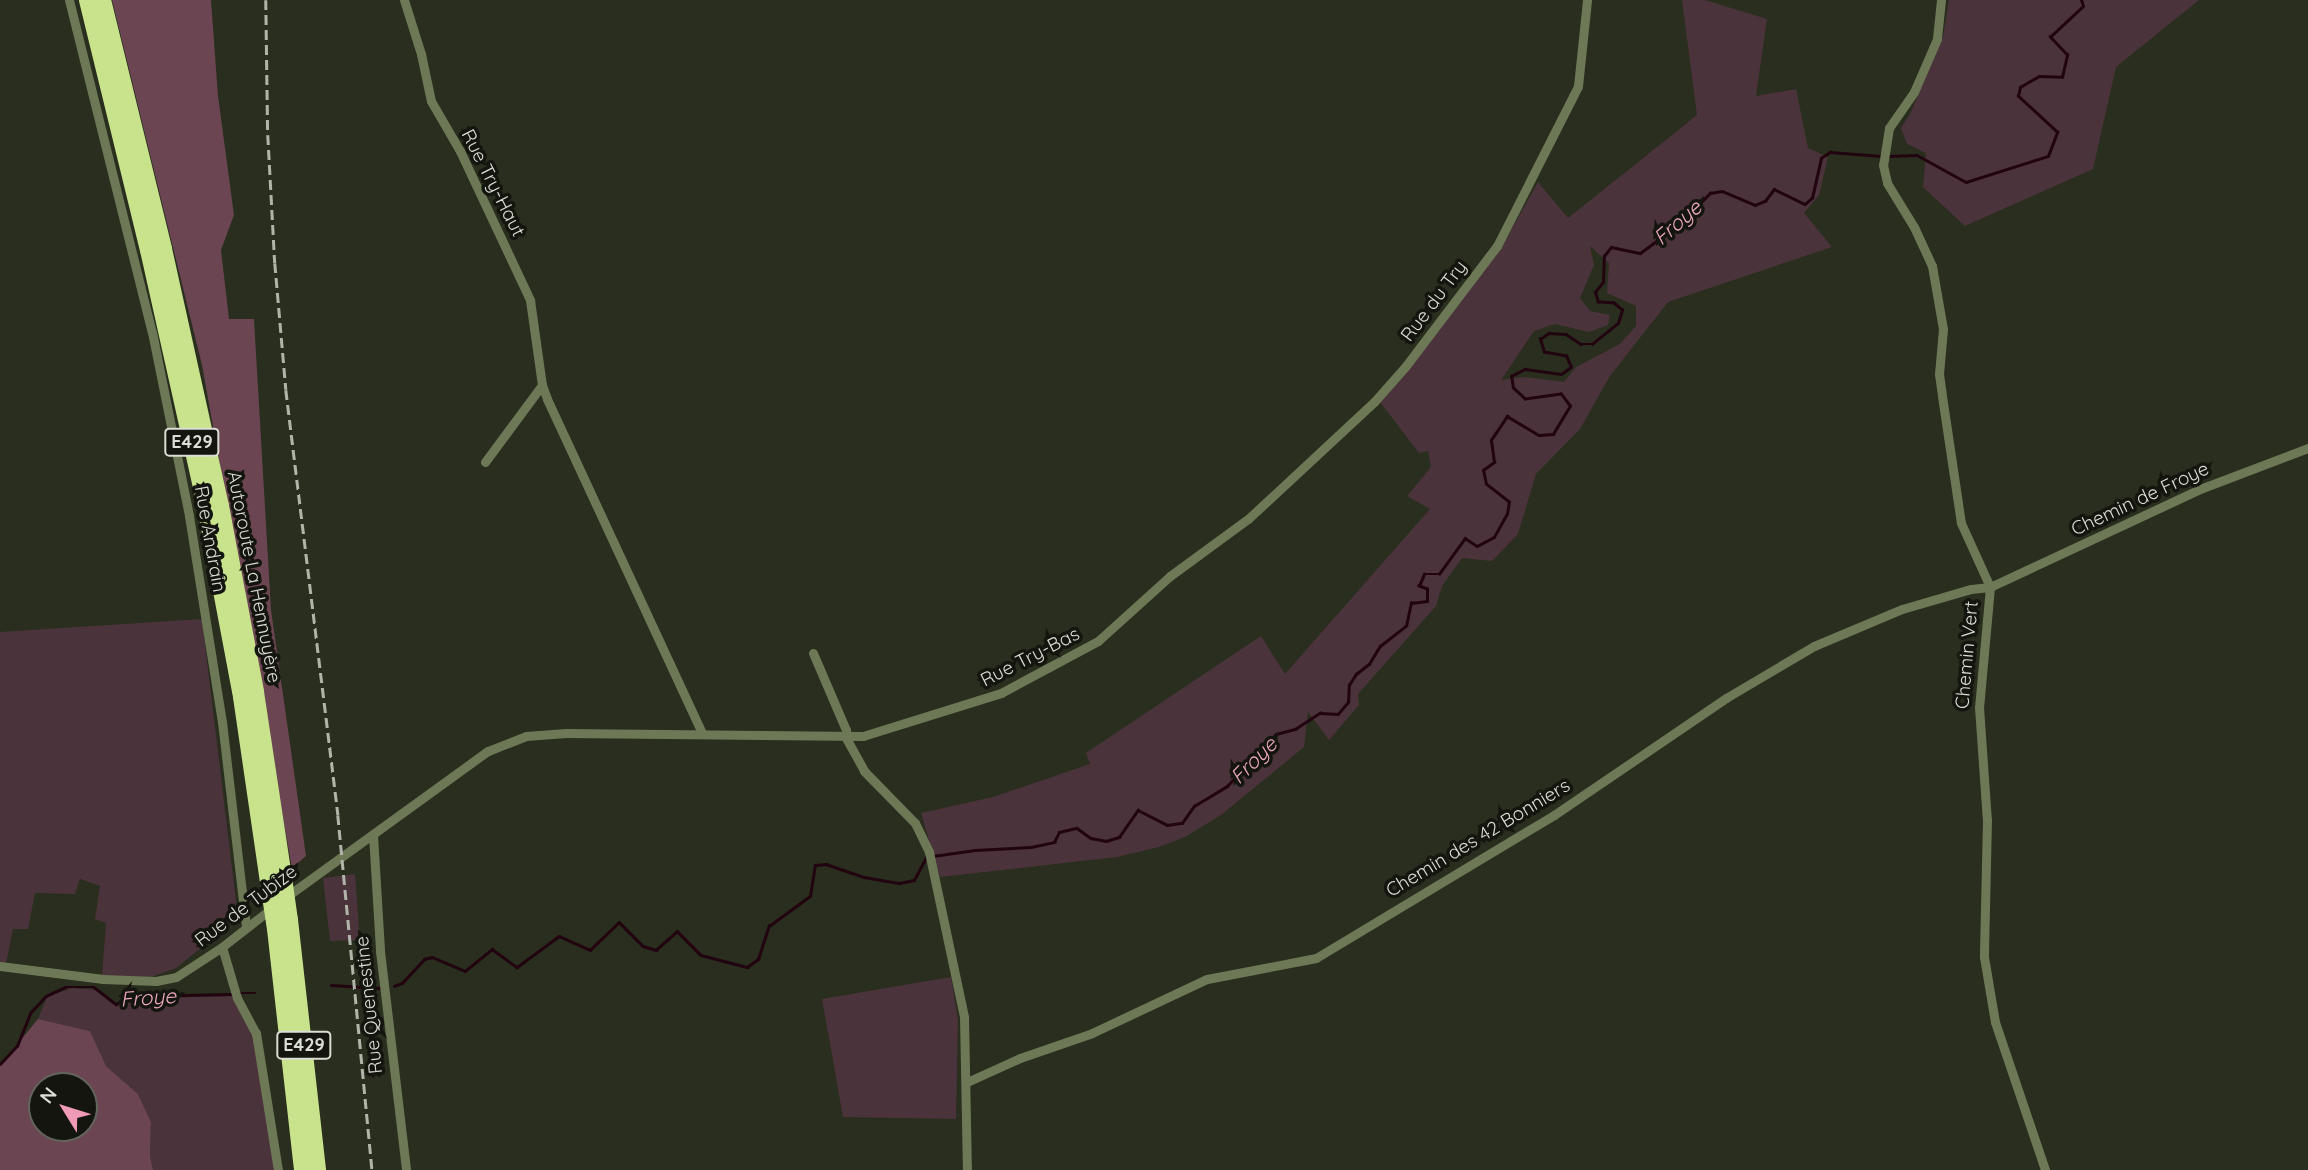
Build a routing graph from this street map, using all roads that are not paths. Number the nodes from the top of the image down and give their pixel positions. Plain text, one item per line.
1 (69, 0) edge
2 (88, 0) edge
3 (102, 0) edge
4 (404, 0) edge
5 (1587, 0) edge
6 (1941, 0) edge
7 (542, 385) junction
8 (2308, 448) edge
9 (485, 463) dead end
10 (1201, 553) joint
11 (1990, 587) junction
12 (813, 653) dead end
13 (702, 733) junction
14 (846, 738) junction
15 (480, 756) joint
16 (373, 835) junction
17 (277, 884) junction
18 (282, 924) junction
19 (246, 927) junction
20 (222, 947) junction
21 (0, 966) edge
22 (967, 1082) junction
23 (278, 1170) edge
24 (303, 1170) edge
25 (317, 1170) edge
26 (406, 1170) edge
27 (967, 1170) edge
28 (2045, 1170) edge

1 - 19 street, Rue Andrain
2 - 17 highway, Autoroute La Hennuyère / E429
3 - 17 highway, Autoroute La Hennuyère / E429
4 - 7 street, Rue Try-Haut
5 - 10 street, Rue du Try
6 - 11 street, Chemin Vert
7 - 9 street
7 - 13 street, Rue Try-Haut
8 - 11 street, Chemin de Froye
10 - 14 street, Rue Try-Bas
11 - 22 street, Chemin des 42 Bonniers
11 - 28 street, Chemin Vert
12 - 14 street
13 - 14 street, Rue Try-Bas
13 - 15 street, Rue Try-Bas
14 - 22 street
15 - 16 street, Rue de Tubize
16 - 19 street, Rue de Tubize
16 - 26 street, Rue Quenestine
17 - 18 highway, Autoroute La Hennuyère / E429, bridge
18 - 24 highway, Autoroute La Hennuyère / E429
18 - 25 highway, Autoroute La Hennuyère / E429
19 - 20 street, Rue de Tubize
20 - 21 street, Rue de Tubize
20 - 23 street
22 - 27 street

